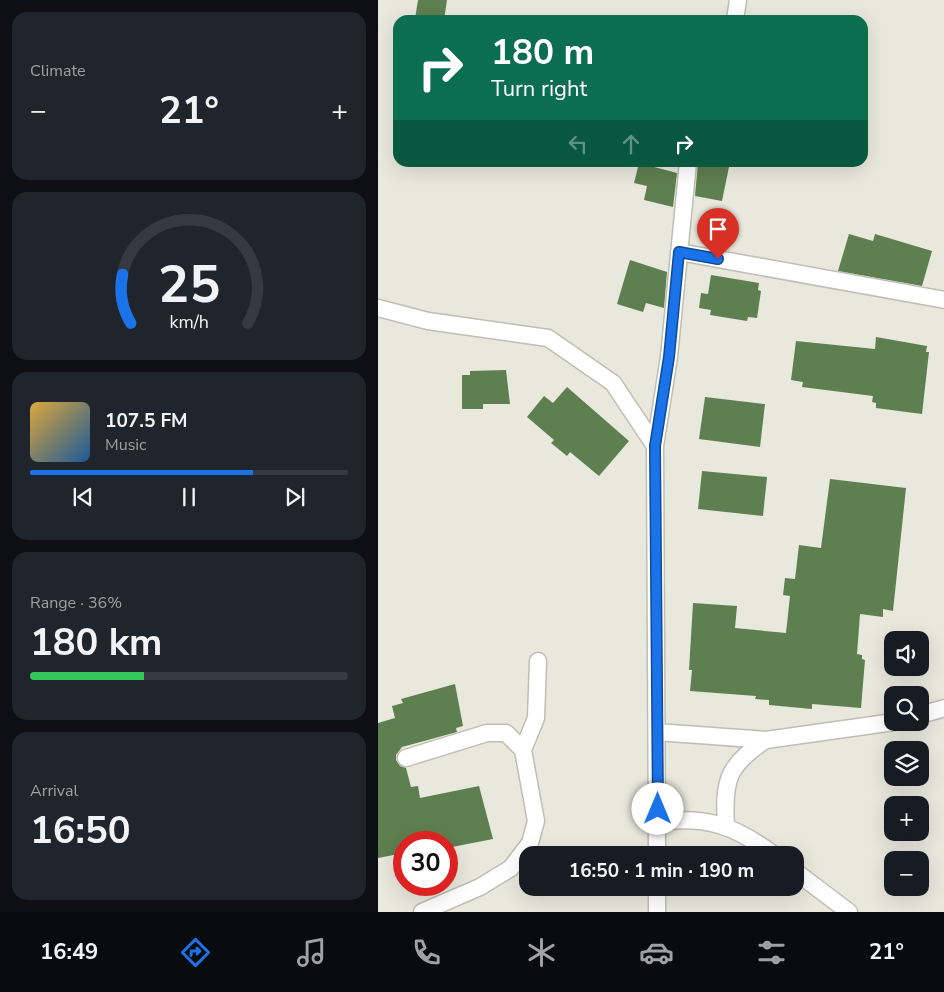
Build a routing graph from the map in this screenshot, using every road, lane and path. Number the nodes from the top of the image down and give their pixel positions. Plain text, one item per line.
1 (738, 0) edge
2 (736, 15) edge
3 (688, 167) edge
4 (679, 252) junction
5 (944, 300) edge
6 (378, 308) edge
7 (655, 446) junction
8 (538, 661) dead end
9 (944, 708) edge
10 (929, 712) edge
11 (884, 723) edge
12 (657, 732) junction
13 (766, 740) junction
14 (524, 750) junction
15 (406, 758) dead end
16 (658, 822) junction
17 (726, 825) junction
18 (657, 846) edge
19 (760, 846) edge
20 (804, 878) edge
21 (657, 896) edge
22 (422, 912) edge
23 (657, 912) edge
24 (849, 912) edge

1 - 2 street
3 - 4 street
4 - 5 street
4 - 7 street
6 - 7 street
7 - 12 street
8 - 14 street
9 - 10 street
11 - 13 street
12 - 13 street
12 - 16 street
13 - 17 street
14 - 15 street
14 - 22 street
16 - 17 street
16 - 18 street
17 - 19 street
20 - 24 street
21 - 23 street

